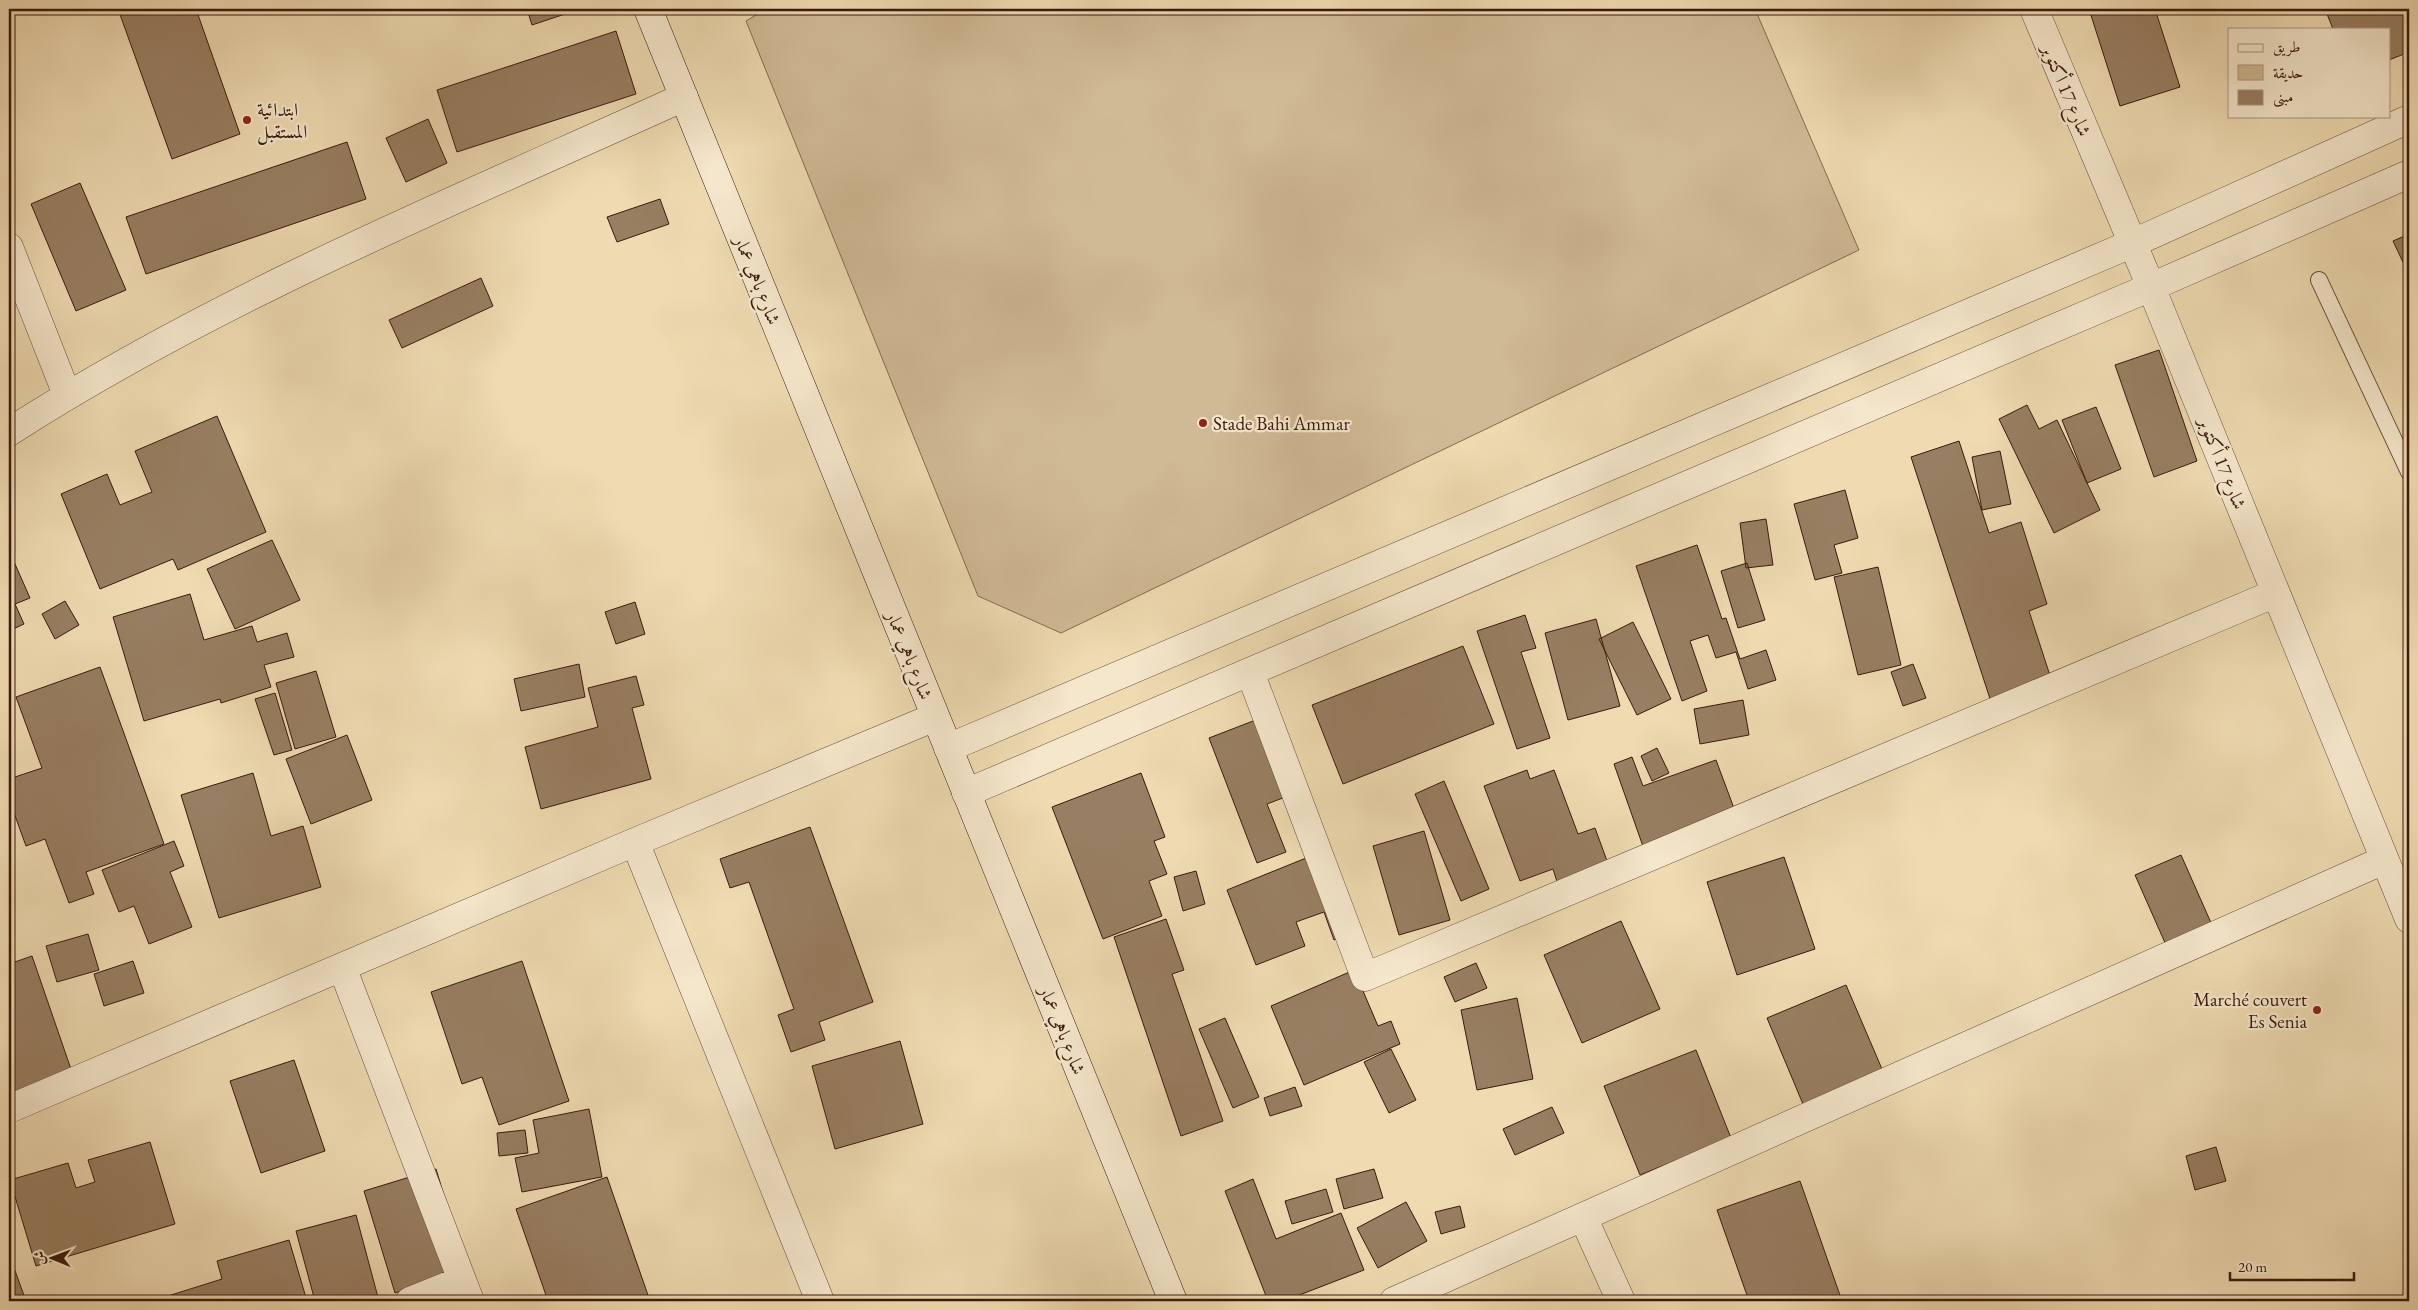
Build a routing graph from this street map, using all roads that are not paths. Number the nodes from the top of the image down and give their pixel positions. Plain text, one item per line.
1 (648, 9) edge
2 (2034, 9) edge
3 (684, 97) junction
4 (2409, 119) edge
5 (2409, 174) edge
6 (2132, 244) junction
7 (9, 247) edge
8 (2319, 280) dead end
9 (2151, 288) junction
10 (67, 395) junction
11 (9, 432) edge
12 (2409, 472) edge
13 (2276, 593) junction
14 (1250, 672) junction
15 (936, 717) junction
16 (948, 748) junction
17 (966, 793) junction
18 (635, 842) junction
19 (2384, 860) junction
20 (2409, 920) edge
21 (342, 967) junction
22 (9, 1109) edge
23 (1583, 1217) junction
24 (466, 1291) edge
25 (410, 1301) edge
26 (820, 1301) edge
27 (1173, 1301) edge
28 (1394, 1301) edge
29 (1621, 1301) edge

1 - 3 street, شارع باهي عمار
2 - 6 street, شارع 17 أكتوبر
3 - 10 street
3 - 15 street, شارع باهي عمار
4 - 6 street
5 - 9 street
6 - 9 street, شارع 17 أكتوبر
6 - 16 street
7 - 10 street
8 - 12 lane
9 - 13 street, شارع 17 أكتوبر
9 - 14 street
10 - 11 street
13 - 14 street
13 - 19 street, شارع 17 أكتوبر
14 - 17 street
15 - 16 street, شارع باهي عمار
15 - 18 street
16 - 17 street, شارع باهي عمار
17 - 27 street, شارع باهي عمار
18 - 21 street
18 - 26 street
19 - 20 street, شارع 17 أكتوبر
19 - 23 street
21 - 22 street
21 - 24 street
23 - 28 street
23 - 29 street
24 - 25 street

